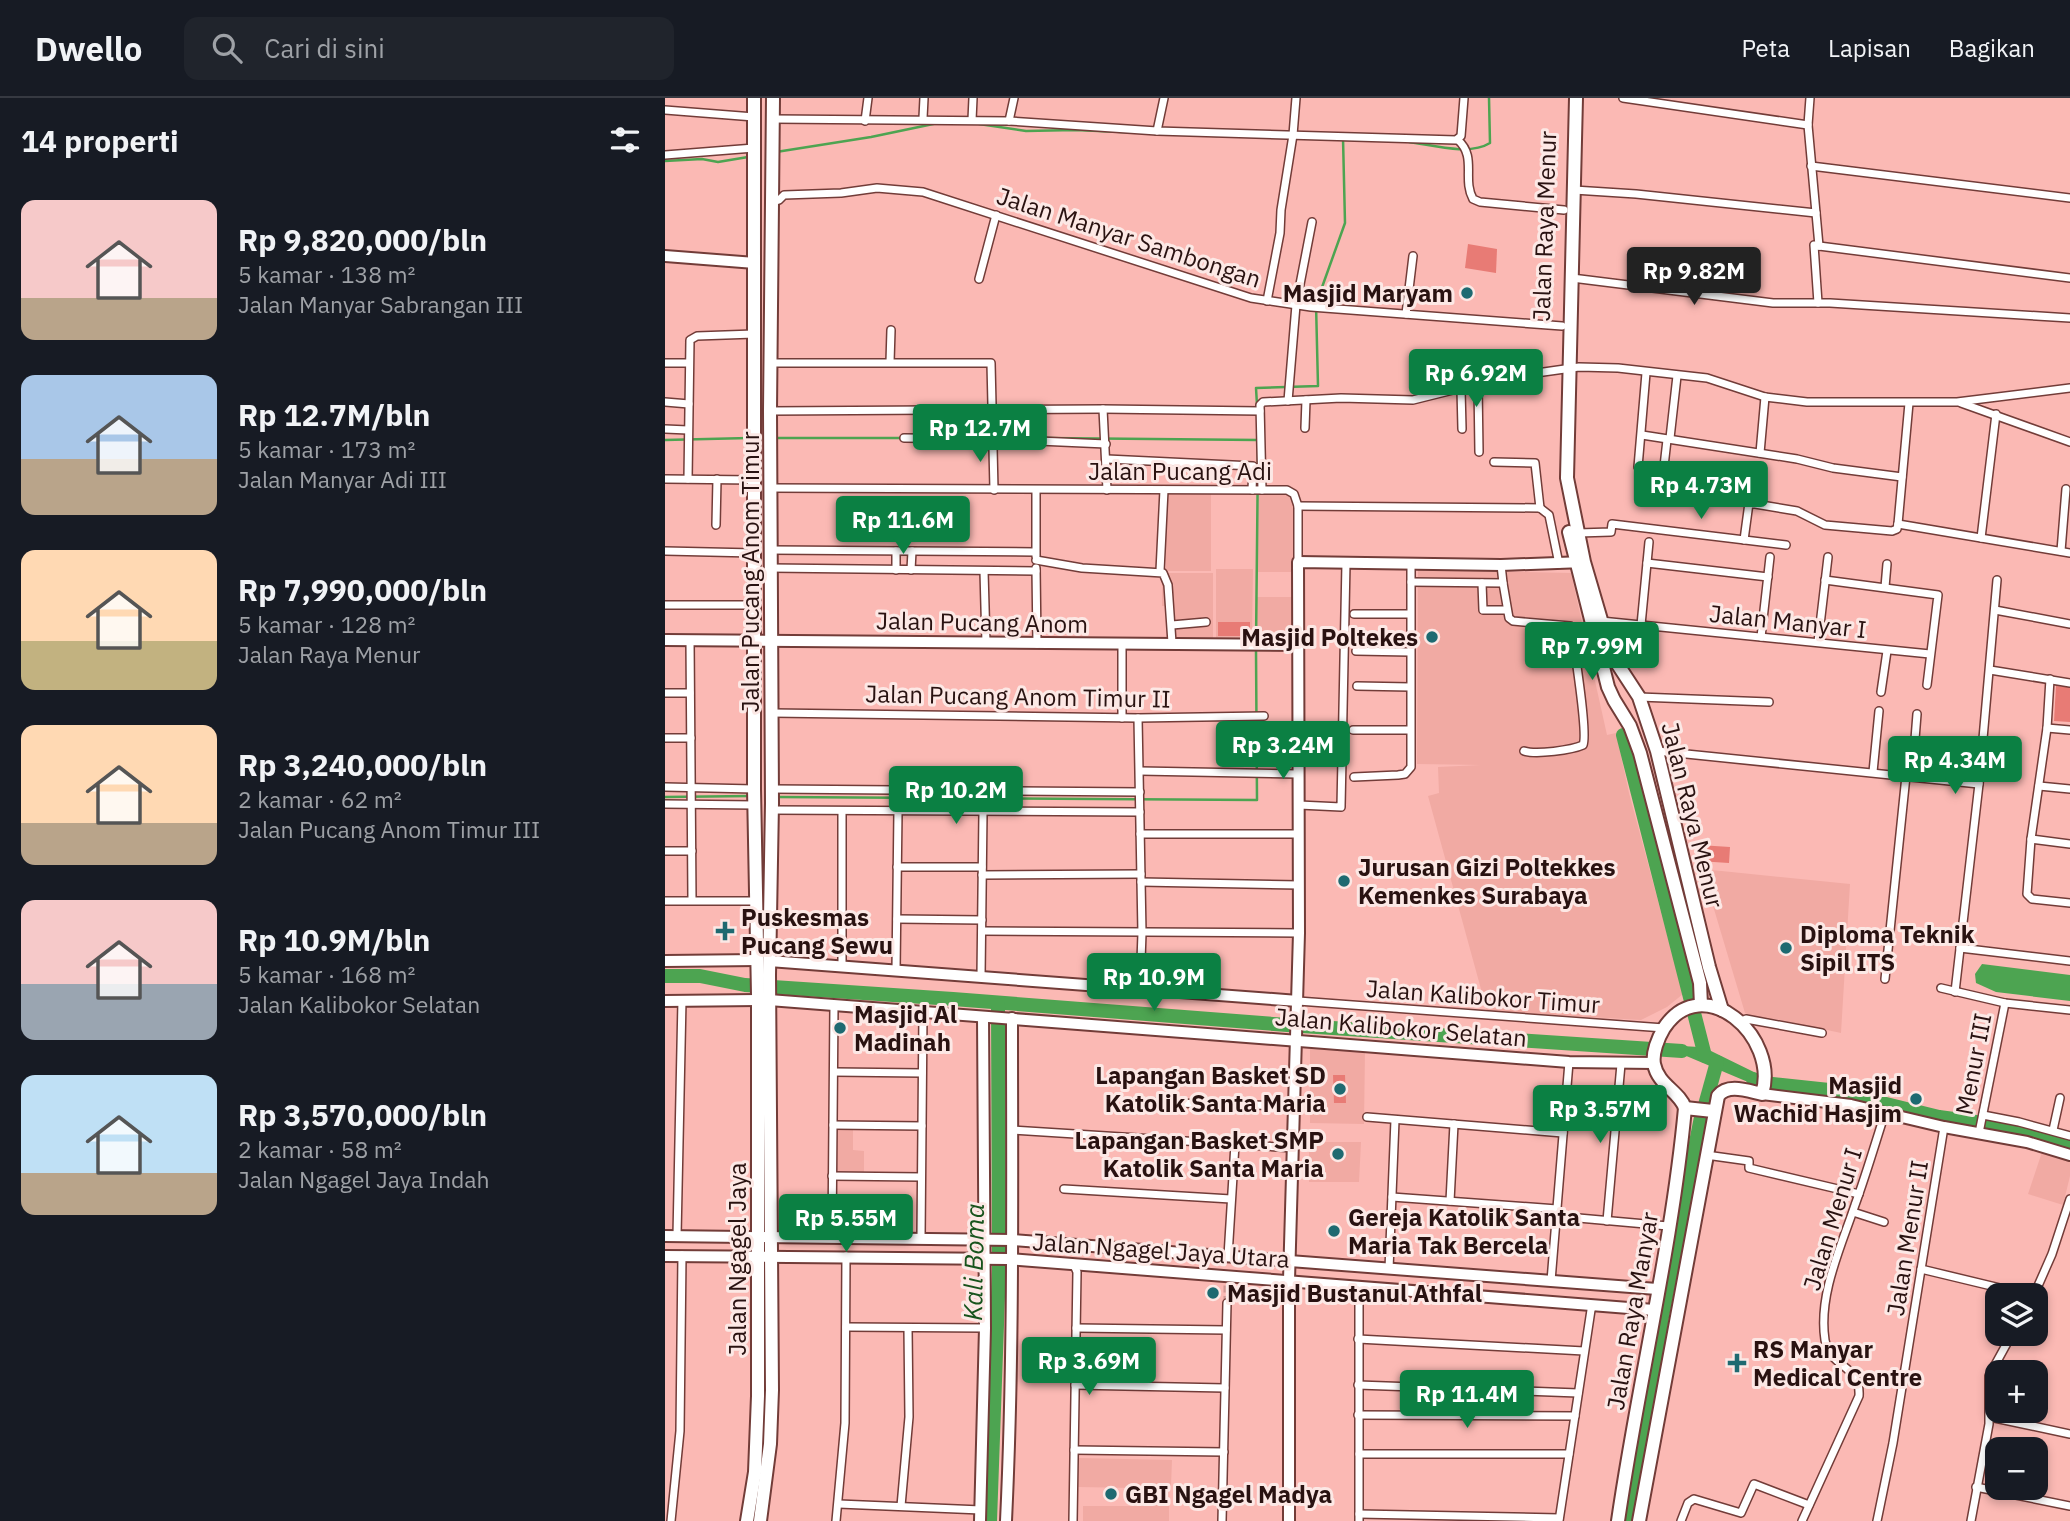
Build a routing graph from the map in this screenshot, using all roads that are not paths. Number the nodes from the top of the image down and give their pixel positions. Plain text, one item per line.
1 (754, 98) edge
2 (773, 98) edge
3 (868, 98) edge
4 (924, 98) edge
5 (973, 98) edge
6 (1014, 98) edge
7 (1164, 98) edge
8 (1296, 98) edge
9 (1464, 98) edge
10 (1569, 98) edge
11 (1576, 98) edge
12 (1623, 98) edge
13 (1810, 98) edge
14 (665, 110) edge
15 (754, 117) junction
16 (923, 118) junction
17 (773, 119) junction
18 (972, 120) junction
19 (865, 121) junction
20 (1009, 121) junction
21 (1808, 125) junction
22 (1157, 131) junction
23 (1293, 137) junction
24 (1459, 138) junction
25 (754, 153) junction
26 (665, 155) edge
27 (1811, 166) junction
28 (1574, 190) junction
29 (776, 195) junction
30 (2070, 198) edge
31 (1565, 210) junction
32 (1816, 213) junction
33 (996, 215) junction
34 (1312, 222) dead end
35 (1568, 227) junction
36 (1819, 246) junction
37 (665, 256) edge
38 (1413, 256) dead end
39 (755, 263) junction
40 (1571, 278) junction
41 (2070, 278) edge
42 (979, 279) dead end
43 (1267, 301) junction
44 (1818, 303) junction
45 (1296, 305) junction
46 (1406, 314) junction
47 (2070, 318) edge
48 (1562, 326) junction
49 (891, 330) dead end
50 (754, 334) junction
51 (890, 362) junction
52 (665, 363) edge
53 (688, 363) junction
54 (771, 363) junction
55 (1566, 370) junction
56 (1646, 373) junction
57 (1677, 376) junction
58 (1478, 385) junction
59 (2070, 388) edge
60 (1461, 389) junction
61 (1765, 397) junction
62 (1288, 399) junction
63 (1306, 400) junction
64 (665, 402) edge
65 (1957, 402) junction
66 (1909, 403) junction
67 (689, 404) junction
68 (992, 409) junction
69 (1103, 409) junction
70 (770, 411) junction
71 (1257, 411) junction
72 (1996, 414) junction
73 (1305, 428) dead end
74 (665, 429) edge
75 (1462, 429) dead end
76 (1641, 435) junction
77 (688, 436) junction
78 (994, 437) junction
79 (904, 438) dead end
80 (1668, 439) junction
81 (1105, 441) junction
82 (2070, 442) edge
83 (1479, 452) dead end
84 (1760, 453) junction
85 (1107, 459) junction
86 (1494, 462) dead end
87 (1638, 467) dead end
88 (1902, 477) junction
89 (665, 479) edge
90 (688, 479) junction
91 (717, 479) junction
92 (754, 480) junction
93 (1662, 485) dead end
94 (770, 488) junction
95 (2066, 489) dead end
96 (994, 490) junction
97 (1036, 490) junction
98 (1107, 490) junction
99 (1164, 490) junction
100 (1257, 490) junction
101 (1298, 506) junction
102 (1540, 508) junction
103 (1898, 524) junction
104 (716, 525) dead end
105 (1578, 533) junction
106 (1981, 538) junction
107 (1744, 540) junction
108 (1649, 542) dead end
109 (1786, 545) dead end
110 (770, 550) junction
111 (665, 551) edge
112 (896, 551) junction
113 (912, 551) junction
114 (2061, 551) junction
115 (754, 553) junction
116 (2070, 553) edge
117 (1036, 556) junction
118 (1770, 557) dead end
119 (1828, 557) dead end
120 (1298, 562) junction
121 (1346, 563) junction
122 (1580, 563) junction
123 (1411, 564) junction
124 (1559, 564) junction
125 (1647, 564) junction
126 (1887, 564) dead end
127 (1501, 565) junction
128 (770, 568) junction
129 (896, 570) junction
130 (911, 570) junction
131 (984, 571) junction
132 (1036, 571) junction
133 (1160, 572) junction
134 (1768, 577) junction
135 (1825, 580) junction
136 (1997, 580) dead end
137 (1411, 582) junction
138 (1482, 583) junction
139 (1503, 583) junction
140 (1885, 587) junction
141 (665, 605) edge
142 (754, 605) junction
143 (1506, 610) junction
144 (1995, 610) junction
145 (1354, 614) dead end
146 (1410, 614) junction
147 (1601, 621) junction
148 (1206, 622) dead end
149 (2070, 624) edge
150 (1172, 625) junction
151 (1641, 625) junction
152 (1761, 637) junction
153 (665, 640) edge
154 (690, 640) junction
155 (755, 640) junction
156 (772, 640) junction
157 (1818, 642) junction
158 (986, 643) junction
159 (1172, 643) junction
160 (1037, 644) junction
161 (1122, 644) junction
162 (1298, 645) junction
163 (1887, 651) junction
164 (1356, 652) dead end
165 (1410, 652) junction
166 (1930, 654) junction
167 (1990, 670) junction
168 (1626, 678) junction
169 (2050, 679) junction
170 (2070, 683) edge
171 (1927, 685) dead end
172 (1357, 686) dead end
173 (1410, 687) junction
174 (1609, 690) junction
175 (1881, 692) dead end
176 (665, 693) edge
177 (690, 693) junction
178 (1639, 697) junction
179 (1769, 702) dead end
180 (1621, 710) junction
181 (1879, 711) dead end
182 (772, 713) junction
183 (1917, 714) dead end
184 (1259, 716) dead end
185 (1122, 718) junction
186 (1138, 718) junction
187 (2047, 728) junction
188 (1353, 730) dead end
189 (1411, 730) junction
190 (2070, 730) edge
191 (665, 738) edge
192 (691, 738) junction
193 (1524, 751) dead end
194 (1657, 751) junction
195 (1140, 771) junction
196 (1873, 772) junction
197 (1299, 775) junction
198 (1909, 776) junction
199 (1354, 777) dead end
200 (1979, 784) junction
201 (2039, 786) junction
202 (665, 788) edge
203 (691, 789) junction
204 (2070, 789) edge
205 (754, 797) junction
206 (772, 798) junction
207 (1140, 801) junction
208 (691, 802) junction
209 (665, 804) edge
210 (1299, 805) junction
211 (842, 811) junction
212 (898, 811) junction
213 (983, 812) junction
214 (1675, 825) junction
215 (1660, 830) junction
216 (1140, 834) junction
217 (1299, 834) junction
218 (2031, 839) junction
219 (2070, 844) edge
220 (665, 851) edge
221 (692, 851) junction
222 (756, 867) junction
223 (771, 867) junction
224 (897, 867) junction
225 (982, 871) junction
226 (1141, 878) junction
227 (1299, 885) junction
228 (692, 900) junction
229 (665, 901) edge
230 (757, 901) junction
231 (2070, 903) edge
232 (897, 919) junction
233 (982, 920) junction
234 (982, 931) junction
235 (1142, 933) junction
236 (1299, 933) junction
237 (1960, 948) junction
238 (665, 961) edge
239 (2070, 961) edge
240 (842, 966) junction
241 (763, 967) junction
242 (896, 970) junction
243 (981, 976) junction
244 (1885, 979) dead end
245 (1941, 988) dead end
246 (1140, 989) junction
247 (1955, 992) junction
248 (764, 998) junction
249 (682, 1000) junction
250 (665, 1001) edge
251 (2005, 1003) junction
252 (834, 1006) junction
253 (1298, 1006) junction
254 (1694, 1006) junction
255 (1722, 1010) junction
256 (2070, 1010) edge
257 (923, 1017) junction
258 (985, 1017) junction
259 (1010, 1018) junction
260 (1739, 1022) junction
261 (1665, 1028) junction
262 (1822, 1033) dead end
263 (1297, 1035) junction
264 (1654, 1061) junction
265 (1569, 1062) junction
266 (1621, 1064) junction
267 (834, 1072) junction
268 (922, 1073) junction
269 (1764, 1085) junction
270 (2060, 1098) dead end
271 (1133, 1102) dead end
272 (1294, 1106) junction
273 (1685, 1108) junction
274 (1713, 1111) junction
275 (1885, 1113) junction
276 (1367, 1117) dead end
277 (1395, 1120) junction
278 (1981, 1122) junction
279 (1454, 1124) junction
280 (833, 1125) junction
281 (922, 1126) junction
282 (1944, 1127) junction
283 (1012, 1130) junction
284 (2053, 1130) junction
285 (1563, 1133) junction
286 (2070, 1136) edge
287 (1235, 1144) junction
288 (1294, 1148) junction
289 (1706, 1155) junction
290 (2070, 1155) edge
291 (832, 1176) junction
292 (921, 1177) junction
293 (1064, 1189) dead end
294 (1859, 1194) junction
295 (1392, 1197) junction
296 (1231, 1199) junction
297 (2070, 1199) edge
298 (1450, 1201) junction
299 (1853, 1212) junction
300 (1557, 1213) junction
301 (1607, 1221) junction
302 (1884, 1222) dead end
303 (1668, 1226) junction
304 (671, 1236) edge
305 (757, 1237) junction
306 (772, 1237) junction
307 (832, 1238) junction
308 (921, 1238) junction
309 (988, 1239) junction
310 (1010, 1240) junction
311 (682, 1255) junction
312 (665, 1256) edge
313 (757, 1256) junction
314 (772, 1256) junction
315 (846, 1256) junction
316 (1228, 1256) junction
317 (988, 1258) junction
318 (1011, 1259) junction
319 (1290, 1260) junction
320 (1074, 1265) junction
321 (1389, 1269) junction
322 (1921, 1269) junction
323 (1289, 1280) junction
324 (1551, 1281) junction
325 (2038, 1283) edge
326 (1985, 1284) edge
327 (1359, 1286) junction
328 (1657, 1289) junction
329 (1227, 1303) tunnel mouth
330 (1593, 1306) junction
331 (1654, 1310) junction
332 (846, 1326) junction
333 (908, 1328) junction
334 (985, 1328) junction
335 (1076, 1328) junction
336 (1226, 1330) junction
337 (1358, 1339) junction
338 (1584, 1351) junction
339 (1075, 1385) junction
340 (1358, 1385) junction
341 (1225, 1388) junction
342 (1578, 1393) junction
343 (1358, 1415) junction
344 (1575, 1416) junction
345 (1989, 1423) edge
346 (2018, 1423) edge
347 (764, 1431) junction
348 (2070, 1434) edge
349 (1074, 1450) junction
350 (1224, 1452) junction
351 (1359, 1454) junction
352 (1569, 1454) junction
353 (1976, 1488) junction
354 (839, 1504) junction
355 (901, 1506) junction
356 (1809, 1506) junction
357 (2070, 1506) edge
358 (980, 1515) edge
359 (1359, 1518) edge
360 (1559, 1520) edge
361 (671, 1521) edge
362 (747, 1521) edge
363 (760, 1521) edge
364 (836, 1521) edge
365 (1006, 1521) edge
366 (1073, 1521) edge
367 (1222, 1521) edge
368 (1289, 1521) edge
369 (1618, 1521) edge
370 (1639, 1521) edge
371 (1681, 1521) edge
372 (1802, 1521) edge
373 (1877, 1521) edge
374 (1971, 1521) edge

1 - 15 main road, Jalan Pucang Anom Timur
2 - 17 main road, Jalan Pucang Anom Timur
3 - 19 street
4 - 16 street
5 - 18 street
6 - 20 street
7 - 22 street
8 - 23 street
9 - 24 street
10 - 31 main road, Jalan Raya Menur
11 - 28 main road, Jalan Raya Menur
12 - 21 street
13 - 21 street
14 - 15 street
15 - 25 main road, Jalan Pucang Anom Timur
16 - 18 street
16 - 19 street
17 - 19 street
17 - 29 main road, Jalan Pucang Anom Timur
18 - 20 street
20 - 22 street
21 - 27 street
22 - 23 street
23 - 24 street
23 - 43 street
24 - 31 street
25 - 26 street
25 - 39 main road, Jalan Pucang Anom Timur
27 - 30 street
27 - 32 street
28 - 32 street
28 - 35 main road, Jalan Raya Menur
29 - 33 street, Jalan Manyar Sambongan
29 - 54 main road, Jalan Pucang Anom Timur
31 - 35 main road, Jalan Raya Menur
32 - 36 street
33 - 42 street
33 - 43 street, Jalan Manyar Sambongan
34 - 45 street
35 - 40 main road, Jalan Raya Menur
35 - 48 main road, Jalan Raya Menur
36 - 41 street
36 - 44 street
37 - 39 street
38 - 46 street
39 - 50 main road, Jalan Pucang Anom Timur
40 - 44 street
40 - 55 main road, Jalan Raya Menur
43 - 45 street, Jalan Manyar Sambongan
44 - 47 street
45 - 46 street, Jalan Manyar Sambongan
45 - 62 street
46 - 48 street, Jalan Manyar Sambongan
48 - 55 main road, Jalan Raya Menur
49 - 51 street
50 - 53 street
50 - 92 main road, Jalan Pucang Anom Timur
51 - 54 street
51 - 68 street
52 - 53 street
53 - 67 street
54 - 70 main road, Jalan Pucang Anom Timur
55 - 56 street
55 - 58 street
55 - 105 main road, Jalan Raya Menur
55 - 122 main road, Jalan Raya Menur
56 - 57 street
56 - 76 street
57 - 61 street
57 - 80 street
58 - 60 street
58 - 83 street
59 - 65 street
60 - 63 street
60 - 75 street
61 - 66 street
61 - 84 street
62 - 63 street
62 - 71 street
63 - 73 street
64 - 67 street
65 - 66 street
65 - 72 street
66 - 88 street
67 - 77 street
68 - 69 street
68 - 70 street
68 - 78 street
69 - 71 street
69 - 81 street
70 - 94 main road, Jalan Pucang Anom Timur
71 - 100 street
72 - 82 street
72 - 106 street
74 - 77 street
76 - 80 street
76 - 87 street
77 - 90 street
78 - 79 street
78 - 81 street
78 - 96 street
80 - 84 street
80 - 93 street
81 - 85 street
84 - 88 street
85 - 98 street
85 - 100 street
86 - 102 street
88 - 103 street
89 - 90 street
90 - 91 street
91 - 92 street
91 - 104 street
92 - 115 main road, Jalan Pucang Anom Timur
94 - 96 street, Jalan Pucang Adi
94 - 110 main road, Jalan Pucang Anom Timur
95 - 114 street
96 - 97 street, Jalan Pucang Adi
97 - 98 street, Jalan Pucang Adi
97 - 117 street
98 - 99 street, Jalan Pucang Adi
99 - 100 street, Jalan Pucang Adi
99 - 133 street
100 - 101 street, Jalan Pucang Adi
101 - 102 street
101 - 120 street
102 - 124 street
103 - 106 street
103 - 107 street
105 - 107 street
105 - 122 main road, Jalan Raya Menur
106 - 114 street
107 - 109 street
108 - 125 street
110 - 112 street
110 - 128 main road, Jalan Pucang Anom Timur
111 - 115 street
112 - 113 street
112 - 129 street
113 - 117 street
113 - 130 street
114 - 116 street
115 - 142 main road, Jalan Pucang Anom Timur
117 - 132 street
117 - 133 street
118 - 134 street
119 - 135 street
120 - 121 street
120 - 162 street
121 - 123 street
121 - 210 street
122 - 124 street
122 - 147 main road, Jalan Raya Menur
122 - 174 main road, Jalan Raya Menur
123 - 127 street
123 - 137 street
124 - 127 street
125 - 134 street
125 - 151 street
126 - 140 street
127 - 139 street
128 - 129 street
128 - 156 main road, Jalan Pucang Anom Timur
129 - 130 street
130 - 131 street
131 - 132 street
131 - 158 street
132 - 160 street
133 - 150 street
134 - 152 street
135 - 140 street
135 - 157 street
136 - 144 street
137 - 138 street
137 - 146 street
138 - 139 street
138 - 143 street
139 - 143 street
140 - 166 street
141 - 142 street
142 - 155 main road, Jalan Pucang Anom Timur
143 - 193 street
144 - 149 street
144 - 167 street
145 - 146 street
146 - 165 street
147 - 151 street, Jalan Manyar I
147 - 168 main road, Jalan Raya Menur
148 - 150 street
150 - 159 street
151 - 152 street, Jalan Manyar I
152 - 157 street, Jalan Manyar I
153 - 154 street, Jalan Pucang Anom
154 - 155 street, Jalan Pucang Anom
154 - 177 street
155 - 156 street, Jalan Pucang Anom
155 - 205 main road, Jalan Pucang Anom Timur
156 - 158 street, Jalan Pucang Anom
156 - 182 main road, Jalan Pucang Anom Timur
157 - 163 street, Jalan Manyar I
158 - 160 street, Jalan Pucang Anom
159 - 161 street, Jalan Pucang Anom
159 - 162 street, Jalan Pucang Anom
160 - 161 street, Jalan Pucang Anom
161 - 185 street
162 - 197 street
163 - 166 street, Jalan Manyar I
163 - 175 street
164 - 165 street
165 - 173 street
166 - 171 street
167 - 169 street
167 - 200 street
168 - 174 main road
168 - 178 main road, Jalan Raya Menur
169 - 170 street
169 - 187 street
172 - 173 street
173 - 189 street
174 - 180 main road, Jalan Raya Menur
176 - 177 street
177 - 192 street
178 - 179 street
178 - 180 main road
178 - 194 main road, Jalan Raya Menur
180 - 215 main road, Jalan Raya Menur
181 - 196 street
182 - 185 street, Jalan Pucang Anom Timur II
182 - 206 main road, Jalan Pucang Anom Timur
183 - 198 street
184 - 186 street, Jalan Pucang Anom Timur II
185 - 186 street, Jalan Pucang Anom Timur II
186 - 195 street
187 - 190 street
187 - 201 street
188 - 189 street
189 - 199 street
191 - 192 street
192 - 203 street
194 - 196 street
194 - 214 main road, Jalan Raya Menur
195 - 197 street
195 - 207 street
196 - 198 street
197 - 210 street
198 - 200 street
198 - 244 street
200 - 237 street
201 - 204 street
201 - 218 street
202 - 203 street
203 - 205 street
203 - 208 street
205 - 208 street
205 - 222 main road, Jalan Pucang Anom Timur
206 - 207 street
206 - 211 street
206 - 223 main road, Jalan Pucang Anom Timur
207 - 213 street
207 - 216 street
208 - 209 street
208 - 221 street
210 - 217 street
211 - 212 street
211 - 240 street
212 - 213 street
212 - 224 street
213 - 225 street
214 - 215 main road
214 - 255 main road, Jalan Raya Menur
215 - 254 main road, Jalan Raya Menur
216 - 217 street
216 - 226 street
217 - 227 street
218 - 219 street
218 - 231 street
220 - 221 street
221 - 228 street
222 - 223 main road
222 - 230 main road, Jalan Pucang Anom Timur
223 - 241 main road, Jalan Pucang Anom Timur
224 - 225 street
224 - 232 street
225 - 226 street
225 - 233 street
226 - 227 street
226 - 235 street
227 - 236 street
228 - 229 street
228 - 230 street
230 - 241 main road, Jalan Pucang Anom Timur
232 - 233 street
232 - 242 street
233 - 234 street
234 - 235 street
234 - 243 street
235 - 236 street
235 - 246 street
236 - 253 street
237 - 239 street
237 - 247 street
238 - 241 street
240 - 241 street
240 - 242 street
241 - 248 main road, Jalan Pucang Anom Timur
242 - 243 street
243 - 246 street
245 - 247 street
246 - 253 street
247 - 251 street
248 - 249 street, Jalan Kalibokor Selatan
248 - 252 street, Jalan Kalibokor Selatan
248 - 305 main road, Jalan Ngagel Jaya
248 - 306 main road, Jalan Ngagel Jaya
249 - 250 street, Jalan Kalibokor Selatan
249 - 304 street
251 - 256 street
251 - 278 street, Menur III
252 - 257 street, Jalan Kalibokor Selatan
252 - 267 street
253 - 261 street, Jalan Kalibokor Timur
253 - 263 street
254 - 255 main road
254 - 261 main road
255 - 260 main road
257 - 258 street, Jalan Kalibokor Selatan
257 - 268 street
258 - 259 street, Jalan Kalibokor Selatan
258 - 309 street
259 - 263 street, Jalan Kalibokor Selatan
259 - 283 street
260 - 262 street
260 - 269 main road
261 - 264 main road
263 - 265 street, Jalan Kalibokor Selatan
263 - 272 street
264 - 266 street, Jalan Kalibokor Selatan
264 - 273 main road
265 - 266 street, Jalan Kalibokor Selatan
265 - 285 street
266 - 301 street
267 - 268 street
267 - 280 street
268 - 281 street
269 - 274 main road
269 - 275 street
270 - 284 street
271 - 272 street
272 - 288 street
273 - 274 main road
273 - 303 main road, Jalan Raya Manyar
274 - 289 main road, Jalan Raya Manyar
275 - 282 street
275 - 294 street, Jalan Menur I
276 - 277 street
277 - 279 street
277 - 295 street
278 - 282 street
278 - 284 street
278 - 290 street
279 - 285 street
279 - 298 street
280 - 281 street
280 - 291 street
281 - 292 street
282 - 322 street, Jalan Menur II
283 - 287 street
283 - 310 street
284 - 286 street
285 - 300 street
287 - 288 street
287 - 296 street
288 - 319 street
289 - 294 street
289 - 370 main road, Jalan Raya Manyar
291 - 292 street
291 - 307 street
292 - 308 street
293 - 296 street
294 - 299 street, Jalan Menur I
295 - 298 street
295 - 321 street
296 - 316 street
297 - 325 street
298 - 300 street
299 - 302 street
299 - 356 street, Jalan Menur I
300 - 301 street
300 - 324 street
301 - 303 street
303 - 328 main road, Jalan Raya Manyar
304 - 305 street, Jalan Ngagel Jaya Utara
305 - 306 street, Jalan Ngagel Jaya Utara
305 - 313 main road, Jalan Ngagel Jaya
306 - 307 street, Jalan Ngagel Jaya Utara
306 - 314 main road, Jalan Ngagel Jaya
307 - 308 street, Jalan Ngagel Jaya Utara
308 - 309 street, Jalan Ngagel Jaya Utara
309 - 310 street, Jalan Ngagel Jaya Utara
309 - 317 street
310 - 316 street, Jalan Ngagel Jaya Utara
310 - 318 street
311 - 312 street, Jalan Ngagel Jaya Utara
311 - 313 street, Jalan Ngagel Jaya Utara
311 - 361 street
313 - 314 street, Jalan Ngagel Jaya Utara
313 - 347 main road, Jalan Ngagel Jaya
314 - 315 street, Jalan Ngagel Jaya Utara
314 - 347 main road, Jalan Ngagel Jaya
315 - 317 street, Jalan Ngagel Jaya Utara
315 - 332 street
316 - 319 street, Jalan Ngagel Jaya Utara
317 - 318 street, Jalan Ngagel Jaya Utara
317 - 334 street
318 - 320 street, Jalan Ngagel Jaya Utara
318 - 365 street
319 - 321 street, Jalan Ngagel Jaya Utara
319 - 323 street
320 - 323 street, Jalan Ngagel Jaya Utara
320 - 335 street
321 - 324 street, Jalan Ngagel Jaya Utara
322 - 326 street
322 - 373 street, Jalan Menur II
323 - 327 street, Jalan Ngagel Jaya Utara
323 - 368 street
324 - 328 street, Jalan Ngagel Jaya Utara
327 - 330 street, Jalan Ngagel Jaya Utara
327 - 337 street
328 - 331 main road, Jalan Raya Manyar
329 - 336 street
330 - 331 street, Jalan Ngagel Jaya Utara
330 - 338 street
331 - 369 main road, Jalan Raya Manyar
332 - 333 street
332 - 354 street
333 - 334 street
333 - 355 street
334 - 358 street
335 - 336 street
335 - 339 street
336 - 341 street
337 - 338 street
337 - 340 street
338 - 342 street
339 - 341 street
339 - 349 street
340 - 342 street
340 - 343 street
341 - 350 street
342 - 344 street
343 - 344 street
343 - 351 street
344 - 352 street
345 - 353 street
346 - 348 street
347 - 362 main road, Jalan Ngagel Jaya
347 - 363 main road, Jalan Ngagel Jaya
349 - 350 street
349 - 366 street
350 - 367 street
351 - 352 street
351 - 359 street
352 - 360 street
353 - 357 street
353 - 374 street
354 - 355 street
354 - 364 street
355 - 358 street
356 - 371 street
356 - 372 street, Jalan Menur I
359 - 360 street

